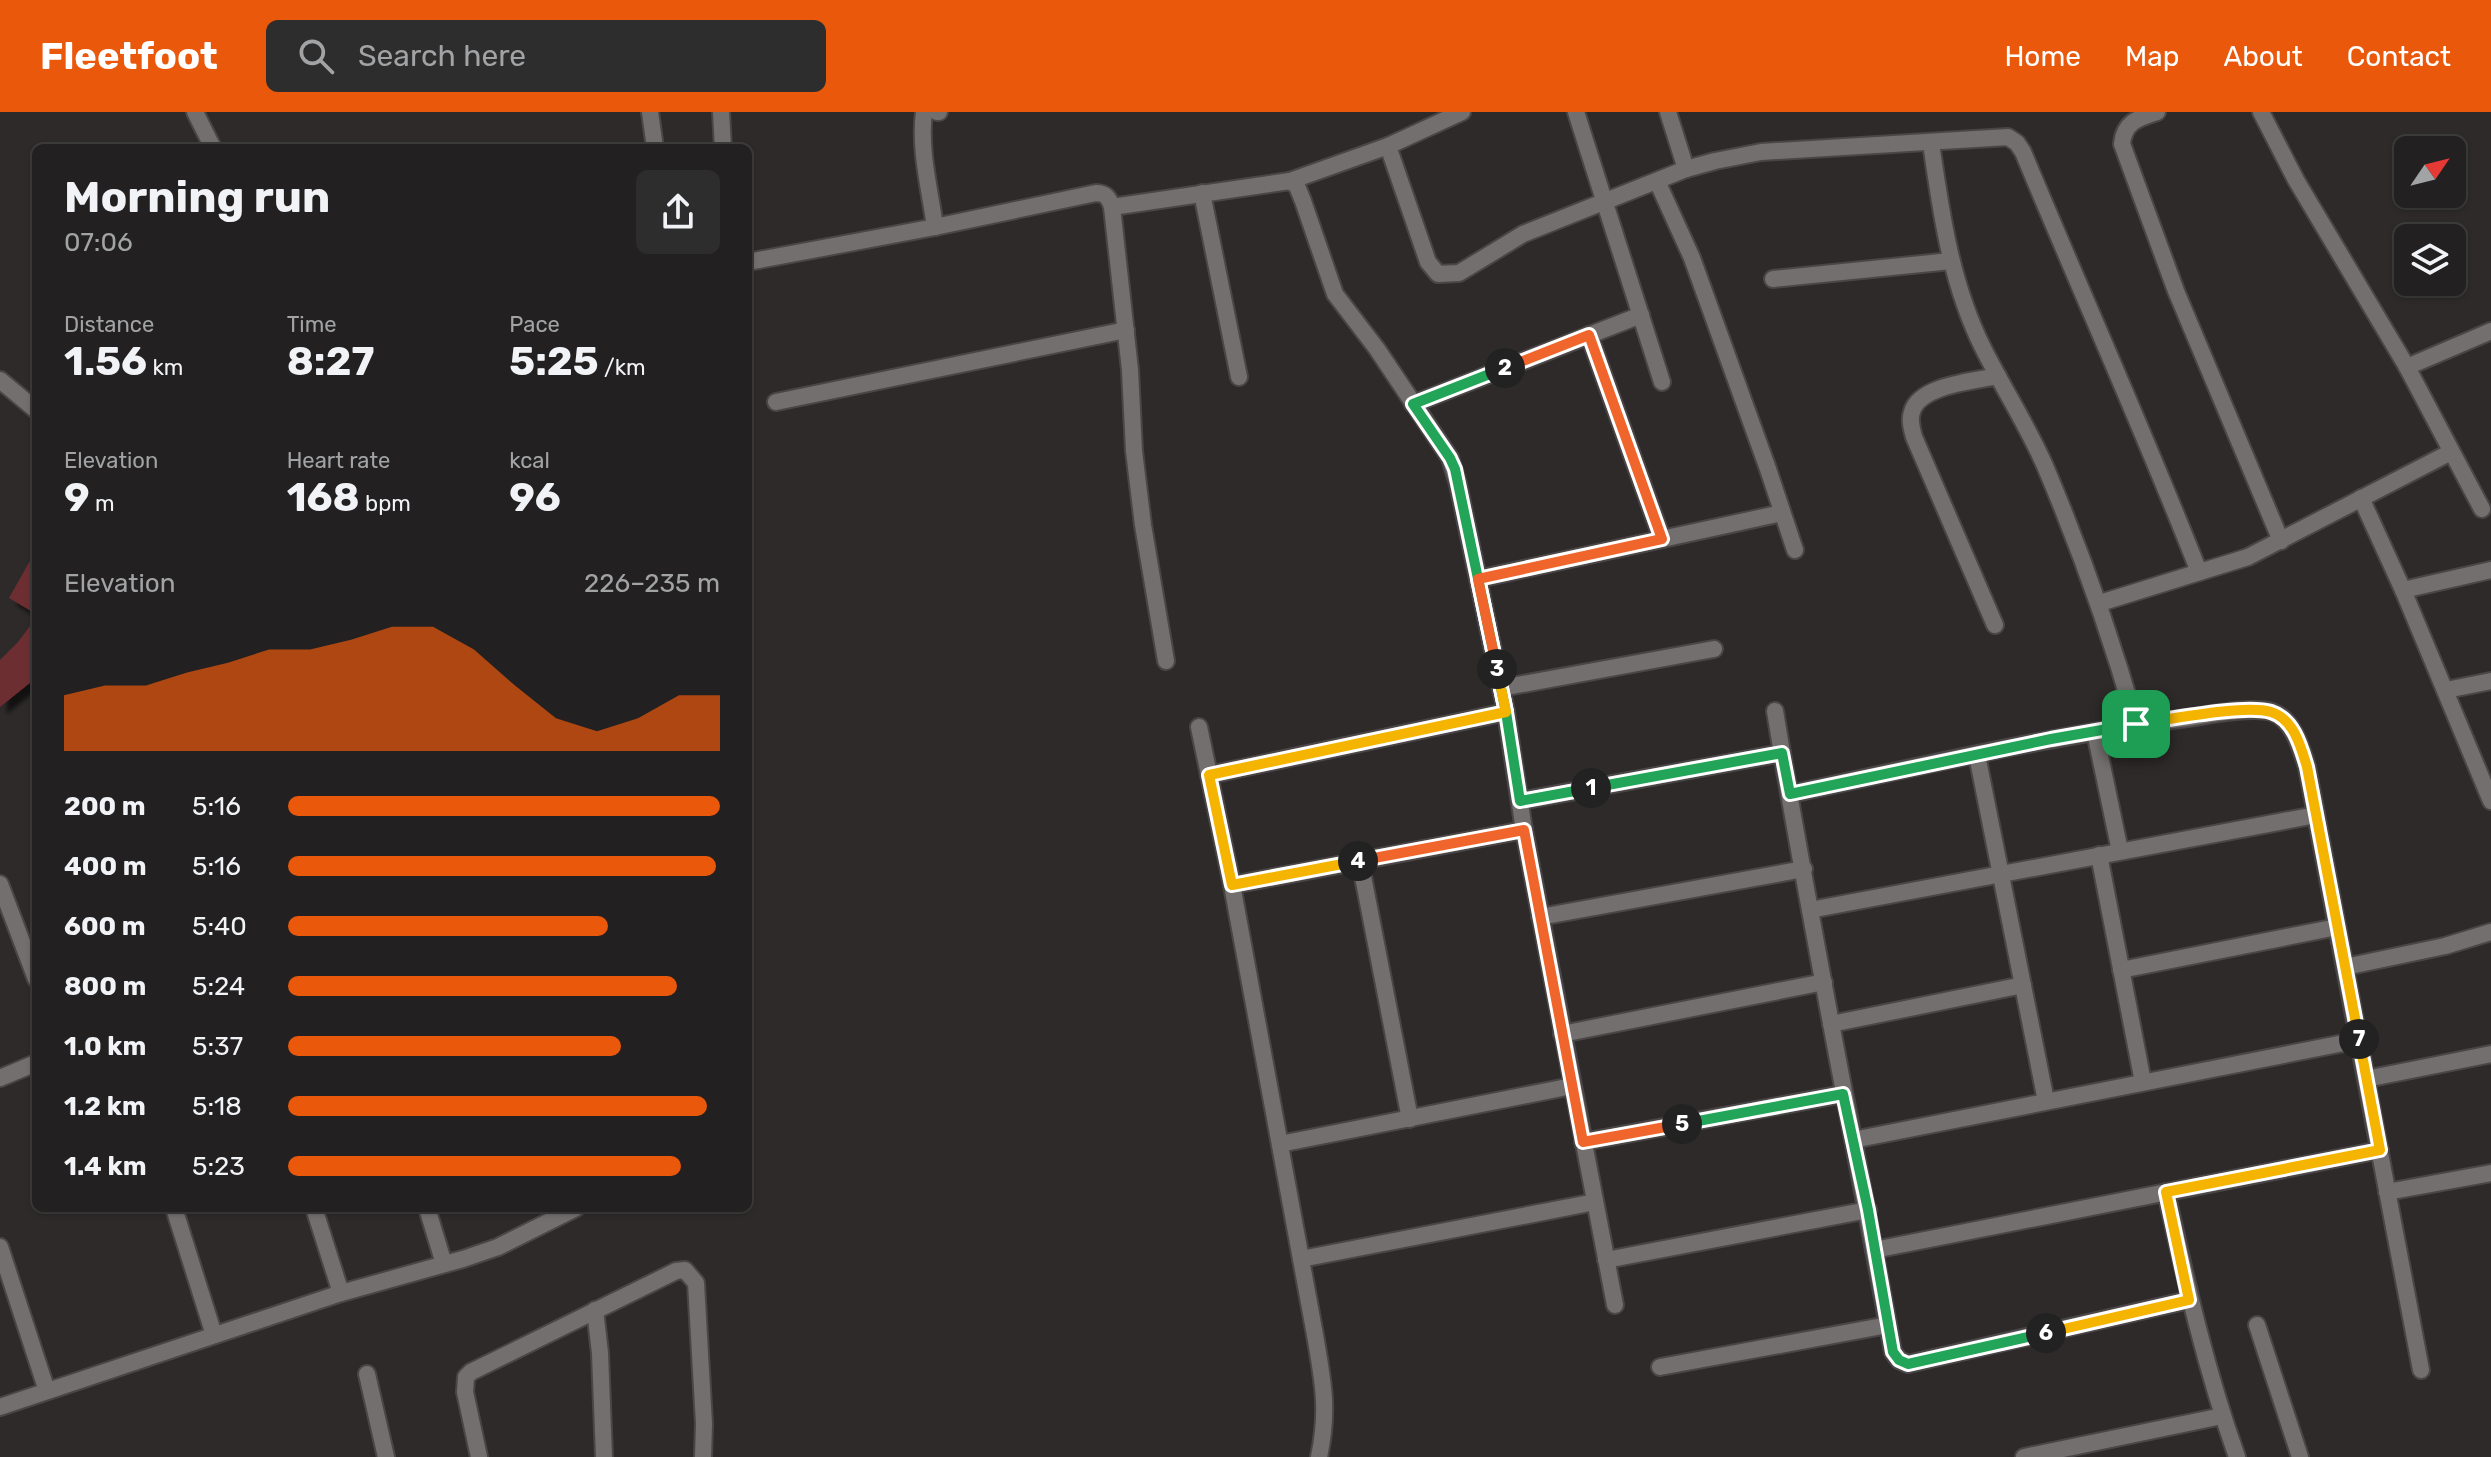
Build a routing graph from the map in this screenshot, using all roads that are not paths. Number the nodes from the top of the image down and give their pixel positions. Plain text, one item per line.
1 (195, 112) edge
2 (650, 112) edge
3 (721, 112) edge
4 (924, 112) edge
5 (1576, 112) edge
6 (1668, 112) edge
7 (2157, 112) edge
8 (2261, 112) edge
9 (1454, 114) edge
10 (1931, 143) junction
11 (211, 144) edge
12 (654, 144) edge
13 (723, 144) edge
14 (1388, 146) junction
15 (1686, 169) junction
16 (1290, 181) junction
17 (1657, 181) junction
18 (1202, 193) junction
19 (1606, 200) junction
20 (1112, 207) junction
21 (935, 227) junction
22 (752, 261) edge
23 (1951, 261) junction
24 (1773, 279) dead end
25 (1641, 315) junction
26 (1126, 330) junction
27 (2491, 331) edge
28 (1589, 335) junction
29 (2407, 367) junction
30 (1998, 376) junction
31 (1239, 377) dead end
32 (0, 380) edge
33 (1662, 382) dead end
34 (776, 402) dead end
35 (1413, 404) junction
36 (32, 407) edge
37 (2451, 452) junction
38 (2361, 498) junction
39 (2482, 509) dead end
40 (1782, 513) junction
41 (1662, 539) junction
42 (2281, 541) junction
43 (1795, 550) dead end
44 (2491, 570) edge
45 (2199, 572) junction
46 (1478, 579) junction
47 (2403, 590) junction
48 (2100, 603) junction
49 (1995, 625) dead end
50 (1714, 649) dead end
51 (1166, 661) dead end
52 (2491, 681) edge
53 (1501, 688) junction
54 (2446, 690) junction
55 (1775, 711) dead end
56 (1506, 712) junction
57 (2136, 724) junction
58 (1199, 727) dead end
59 (2095, 732) junction
60 (1782, 753) junction
61 (1977, 755) junction
62 (1209, 775) junction
63 (1790, 794) junction
64 (1520, 801) junction
65 (2491, 801) edge
66 (2316, 815) junction
67 (1524, 830) junction
68 (2120, 851) junction
69 (2099, 855) junction
70 (1360, 861) junction
71 (1804, 869) junction
72 (2002, 873) junction
73 (0, 884) edge
74 (1232, 885) junction
75 (1810, 910) junction
76 (1540, 917) junction
77 (2337, 927) junction
78 (2491, 932) edge
79 (2345, 967) junction
80 (32, 968) edge
81 (2121, 970) junction
82 (1824, 982) junction
83 (2023, 985) junction
84 (1831, 1024) junction
85 (1562, 1034) junction
86 (2359, 1040) junction
87 (2491, 1054) edge
88 (32, 1065) edge
89 (0, 1078) edge
90 (2366, 1079) junction
91 (2143, 1082) junction
92 (1572, 1086) junction
93 (1843, 1094) junction
94 (2046, 1101) junction
95 (1410, 1119) junction
96 (1853, 1140) junction
97 (1583, 1142) junction
98 (1280, 1144) junction
99 (2380, 1150) junction
100 (2491, 1173) edge
101 (2166, 1192) junction
102 (2387, 1192) junction
103 (1595, 1202) junction
104 (1868, 1210) junction
105 (175, 1212) edge
106 (315, 1212) edge
107 (428, 1212) edge
108 (568, 1212) edge
109 (0, 1247) edge
110 (1874, 1250) junction
111 (1301, 1259) junction
112 (1606, 1260) junction
113 (444, 1264) junction
114 (341, 1293) junction
115 (2189, 1300) junction
116 (1615, 1305) dead end
117 (595, 1310) junction
118 (1888, 1325) junction
119 (2257, 1325) dead end
120 (214, 1335) junction
121 (1660, 1367) dead end
122 (2421, 1370) dead end
123 (367, 1374) dead end
124 (47, 1391) junction
125 (0, 1407) edge
126 (2222, 1416) junction
127 (386, 1457) edge
128 (479, 1457) edge
129 (604, 1457) edge
130 (703, 1457) edge
131 (1319, 1457) edge
132 (2024, 1457) edge
133 (2237, 1457) edge
134 (2300, 1457) edge

1 - 11 street
2 - 12 street
3 - 13 street
4 - 21 street
5 - 19 street
6 - 15 street
7 - 42 street
8 - 29 street
9 - 14 street
10 - 15 street
10 - 23 street
10 - 45 street
14 - 16 street
14 - 19 street
15 - 17 street
16 - 18 street
16 - 35 street
17 - 19 street
17 - 40 street
18 - 20 street
18 - 31 street
19 - 25 street
20 - 21 street
20 - 26 street
21 - 22 street
23 - 24 street
23 - 30 street
25 - 28 street
25 - 33 street
26 - 34 street
26 - 51 street
27 - 29 street
28 - 35 street
28 - 41 street
29 - 37 street
30 - 48 street
30 - 49 street
32 - 36 street
35 - 46 street
37 - 38 street
37 - 39 street
38 - 42 street
38 - 47 street
40 - 41 street
40 - 43 street
41 - 46 street
42 - 45 street
44 - 47 street
45 - 48 street
46 - 53 street
47 - 54 street
48 - 57 street
50 - 53 street
52 - 54 street
53 - 56 street
54 - 65 street
55 - 60 street
56 - 62 street
56 - 64 street
57 - 59 street
57 - 66 street
58 - 62 street
59 - 61 street
59 - 68 street
60 - 63 street
60 - 64 street
61 - 63 street
61 - 72 street
62 - 74 street
63 - 71 street
64 - 67 street
66 - 68 street
66 - 77 street
67 - 70 street
67 - 76 street
68 - 69 street
69 - 72 street
69 - 81 street
70 - 74 street
70 - 95 street
71 - 75 street
71 - 76 street
72 - 75 street
72 - 83 street
73 - 80 street
74 - 98 street
75 - 82 street
76 - 85 street
77 - 79 street
77 - 81 street
78 - 79 street
79 - 86 street
81 - 91 street
82 - 84 street
82 - 85 street
83 - 84 street
83 - 94 street
84 - 93 street
85 - 92 street
86 - 90 street
86 - 91 street
87 - 90 street
88 - 89 street
90 - 99 street
91 - 94 street
92 - 95 street
92 - 97 street
93 - 96 street
93 - 97 street
94 - 96 street
95 - 98 street
96 - 104 street
97 - 103 street
98 - 111 street
99 - 101 street
99 - 102 street
100 - 102 street
101 - 110 street
101 - 115 street
102 - 122 street
103 - 111 street
103 - 112 street
104 - 110 street
104 - 112 street
105 - 120 street
106 - 114 street
107 - 113 street
108 - 113 street
109 - 124 street
110 - 118 street
111 - 131 street
112 - 116 street
113 - 114 street
114 - 120 street
115 - 118 street
115 - 126 street
117 - 128 street
117 - 129 street
117 - 130 street
118 - 121 street
119 - 134 street
120 - 124 street
123 - 127 street
124 - 125 street
126 - 132 street
126 - 133 street

